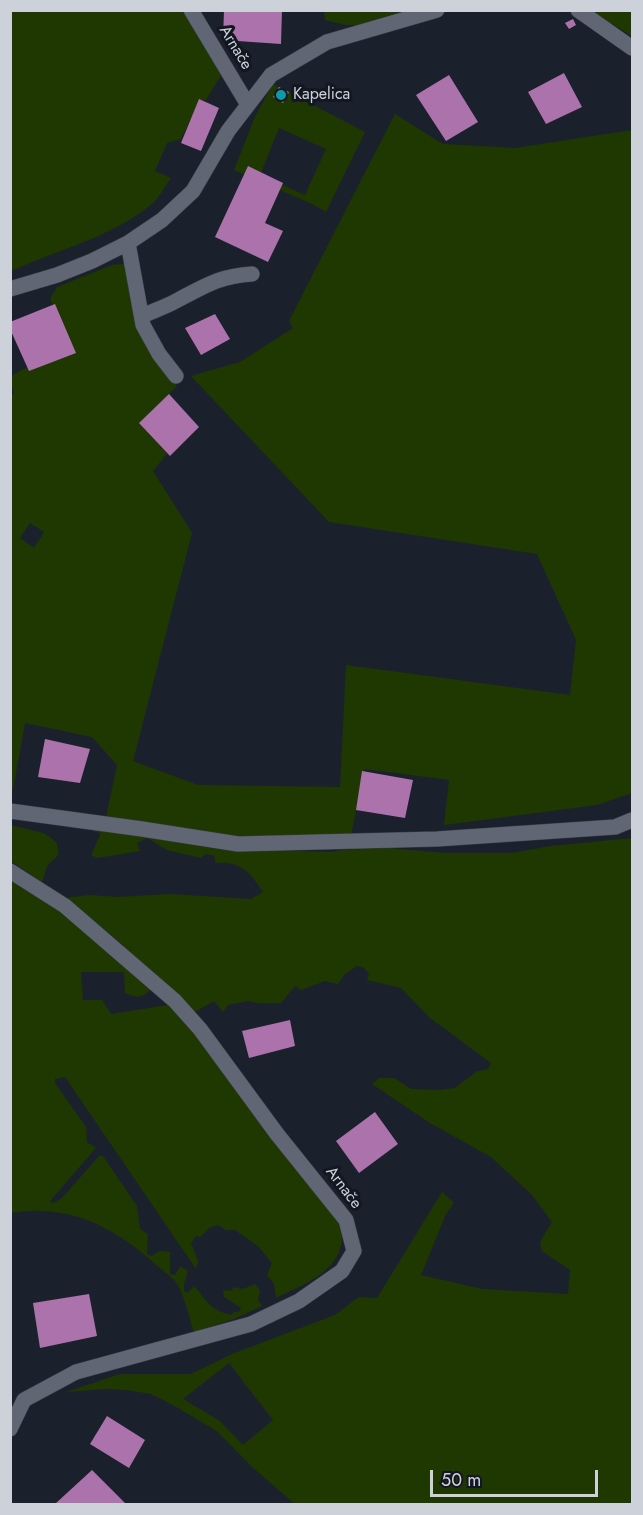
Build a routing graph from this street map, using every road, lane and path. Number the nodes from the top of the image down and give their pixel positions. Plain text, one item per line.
1 (191, 10) edge
2 (437, 10) edge
3 (578, 10) edge
4 (633, 48) edge
5 (248, 105) junction
6 (128, 243) junction
7 (252, 274) dead end
8 (10, 289) edge
9 (141, 316) junction
10 (177, 376) dead end
11 (10, 811) edge
12 (633, 820) edge
13 (10, 871) edge
14 (10, 1429) edge

1 - 5 street, Arnače
2 - 5 street
3 - 4 street
5 - 6 street
6 - 8 street
6 - 9 street
7 - 9 street
9 - 10 street
11 - 12 street
13 - 14 street, Arnače

